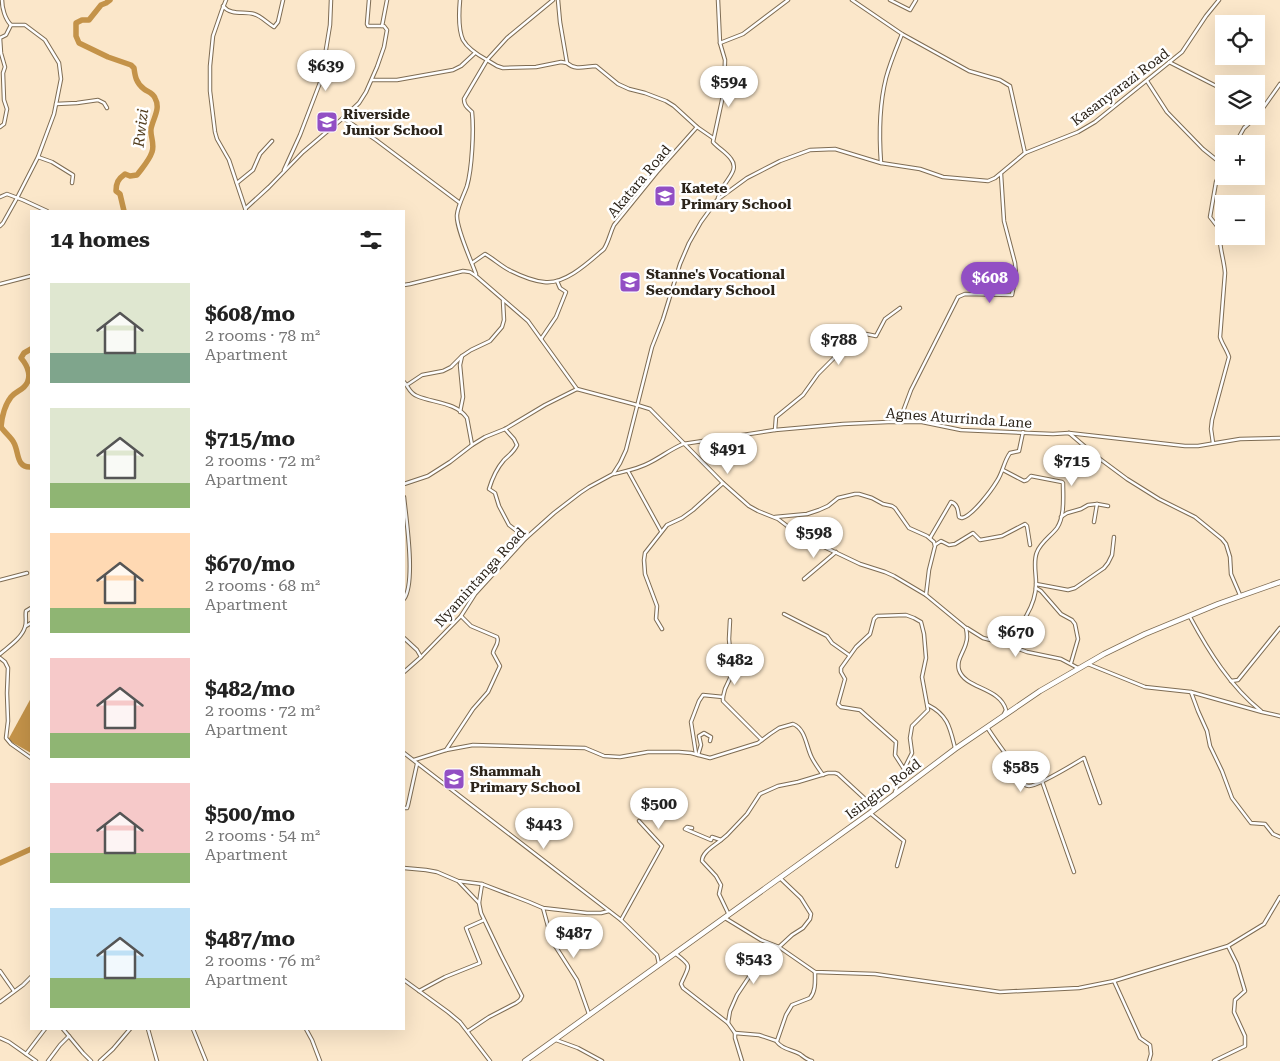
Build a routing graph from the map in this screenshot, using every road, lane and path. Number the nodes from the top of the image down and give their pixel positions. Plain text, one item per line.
1 (2, 0) edge
2 (225, 0) edge
3 (283, 0) edge
4 (331, 0) edge
5 (369, 0) edge
6 (387, 0) edge
7 (460, 0) edge
8 (553, 0) edge
9 (558, 0) edge
10 (718, 0) edge
11 (788, 0) edge
12 (854, 0) edge
13 (890, 0) edge
14 (916, 0) edge
15 (1219, 0) edge
16 (224, 6) junction
17 (11, 25) junction
18 (382, 26) junction
19 (902, 34) junction
20 (720, 43) junction
21 (475, 53) junction
22 (487, 60) junction
23 (568, 62) junction
24 (1169, 62) junction
25 (372, 80) junction
26 (1147, 81) junction
27 (1280, 84) edge
28 (1215, 85) edge
29 (56, 104) junction
30 (1265, 104) edge
31 (107, 108) dead end
32 (344, 118) junction
33 (0, 127) edge
34 (697, 128) junction
35 (713, 138) junction
36 (272, 141) dead end
37 (1025, 153) junction
38 (38, 157) junction
39 (1215, 158) edge
40 (881, 163) junction
41 (282, 174) junction
42 (1001, 174) junction
43 (237, 183) junction
44 (72, 184) dead end
45 (1215, 185) edge
46 (0, 197) edge
47 (17, 198) junction
48 (717, 200) junction
49 (460, 204) junction
50 (246, 209) edge
51 (45, 210) edge
52 (0, 226) edge
53 (472, 263) junction
54 (30, 276) edge
55 (476, 276) junction
56 (558, 281) junction
57 (0, 284) edge
58 (405, 285) edge
59 (503, 300) junction
60 (900, 308) dead end
61 (541, 339) junction
62 (462, 356) junction
63 (407, 385) joint
64 (577, 389) junction
65 (637, 404) junction
66 (460, 412) junction
67 (899, 422) junction
68 (505, 429) junction
69 (774, 430) junction
70 (1023, 432) junction
71 (1069, 433) junction
72 (1280, 438) edge
73 (1213, 443) junction
74 (683, 444) junction
75 (472, 445) junction
76 (1002, 470) junction
77 (628, 471) junction
78 (613, 474) junction
79 (723, 483) junction
80 (405, 484) edge
81 (1097, 504) junction
82 (405, 505) edge
83 (1108, 506) dead end
84 (774, 517) junction
85 (1061, 517) junction
86 (1094, 522) dead end
87 (661, 531) junction
88 (1114, 537) dead end
89 (526, 538) junction
90 (930, 538) junction
91 (935, 545) junction
92 (1030, 545) dead end
93 (836, 552) junction
94 (27, 573) dead end
95 (804, 579) dead end
96 (0, 580) edge
97 (1280, 582) edge
98 (1036, 586) junction
99 (926, 595) junction
100 (405, 596) edge
101 (1241, 597) junction
102 (30, 609) edge
103 (784, 614) dead end
104 (460, 616) junction
105 (1189, 616) junction
106 (730, 620) dead end
107 (30, 624) edge
108 (26, 626) junction
109 (966, 628) junction
110 (1280, 628) edge
111 (662, 629) dead end
112 (405, 639) edge
113 (1006, 644) junction
114 (849, 655) junction
115 (0, 656) edge
116 (421, 657) junction
117 (1071, 663) junction
118 (1088, 664) junction
119 (1079, 668) junction
120 (405, 671) edge
121 (1231, 681) junction
122 (1191, 692) junction
123 (723, 697) junction
124 (928, 706) junction
125 (1262, 712) junction
126 (1003, 716) junction
127 (1280, 716) edge
128 (986, 727) junction
129 (710, 740) dead end
130 (762, 740) junction
131 (446, 750) junction
132 (955, 750) junction
133 (405, 754) edge
134 (697, 754) junction
135 (30, 757) edge
136 (414, 760) junction
137 (417, 764) junction
138 (904, 768) junction
139 (823, 775) junction
140 (1042, 781) junction
141 (895, 794) junction
142 (1100, 803) dead end
143 (405, 808) edge
144 (876, 808) junction
145 (870, 813) junction
146 (639, 821) dead end
147 (692, 828) dead end
148 (1280, 837) edge
149 (721, 840) junction
150 (897, 866) dead end
151 (405, 868) edge
152 (1074, 872) dead end
153 (780, 878) junction
154 (458, 881) junction
155 (482, 884) junction
156 (1280, 897) edge
157 (479, 903) junction
158 (543, 908) junction
159 (609, 911) junction
160 (727, 916) junction
161 (484, 920) junction
162 (621, 920) junction
163 (1228, 946) junction
164 (779, 947) junction
165 (675, 954) junction
166 (659, 965) junction
167 (0, 971) edge
168 (815, 972) junction
169 (30, 978) edge
170 (405, 981) edge
171 (1114, 981) junction
172 (14, 991) junction
173 (419, 991) junction
174 (0, 1002) edge
175 (589, 1015) junction
176 (728, 1023) junction
177 (44, 1030) edge
178 (64, 1030) edge
179 (129, 1030) edge
180 (148, 1030) edge
181 (193, 1030) edge
182 (307, 1030) edge
183 (468, 1031) junction
184 (735, 1033) junction
185 (70, 1035) junction
186 (0, 1038) edge
187 (555, 1040) junction
188 (776, 1041) junction
189 (26, 1054) junction
190 (36, 1061) edge
191 (48, 1061) edge
192 (91, 1061) edge
193 (100, 1061) edge
194 (157, 1061) edge
195 (206, 1061) edge
196 (320, 1061) edge
197 (490, 1061) edge
198 (525, 1061) edge
199 (601, 1061) edge
200 (742, 1061) edge
201 (812, 1061) edge
202 (1150, 1061) edge
203 (1214, 1061) edge

1 - 17 street
2 - 16 street
3 - 16 street
4 - 41 street
5 - 18 street
6 - 18 street
7 - 21 street
8 - 22 street
9 - 23 street
10 - 20 street
11 - 20 street
12 - 19 street
13 - 14 street
15 - 24 street, Kasanyarazi Road
16 - 43 street
17 - 29 street
17 - 33 street
18 - 25 street
19 - 37 street
19 - 40 street
20 - 35 street
21 - 22 street
21 - 25 street
22 - 23 street
22 - 49 street
23 - 34 street
24 - 26 street, Kasanyarazi Road
24 - 28 street
25 - 32 street
26 - 37 street, Kasanyarazi Road
26 - 39 street
27 - 30 street
29 - 31 street
29 - 38 street
32 - 41 street
32 - 49 street
34 - 35 street
34 - 56 street, Akatara Road
35 - 48 street
36 - 43 street
37 - 42 street, Kasanyarazi Road
38 - 44 street
38 - 47 street
40 - 42 street, Kasanyarazi Road
40 - 48 street, Kasanyarazi Road
41 - 50 street
42 - 67 street
43 - 50 street
45 - 73 street
46 - 47 street
47 - 51 street
47 - 52 street
48 - 65 street, Kasanyarazi Road
49 - 53 street
53 - 55 street
53 - 56 street
54 - 57 street
55 - 58 street
55 - 59 street
56 - 61 street
59 - 61 street
59 - 62 street
60 - 69 street
61 - 64 street
62 - 63 street
62 - 66 street
63 - 66 street
64 - 65 street
64 - 68 street
65 - 74 street
65 - 78 street
66 - 75 street
67 - 69 street, Agnes Aturrinda Lane
67 - 70 street, Agnes Aturrinda Lane
68 - 75 street
68 - 89 street
69 - 74 street, Agnes Aturrinda Lane
70 - 71 street, Agnes Aturrinda Lane
70 - 76 street
71 - 73 street, Agnes Aturrinda Lane
71 - 101 street
72 - 73 street, Agnes Aturrinda Lane
74 - 77 street, Agnes Aturrinda Lane
74 - 79 street
75 - 80 street
76 - 85 street
76 - 90 street
77 - 78 street, Agnes Aturrinda Lane
77 - 87 street
78 - 89 street, Nyamintanga Road
79 - 84 street
79 - 87 street
81 - 83 street
81 - 85 street
81 - 86 street
82 - 100 street
84 - 90 street
84 - 93 street
85 - 98 street
87 - 111 street
88 - 98 street
89 - 104 street, Nyamintanga Road
90 - 91 street
91 - 92 street
91 - 99 street
93 - 95 street
93 - 99 street
94 - 96 street
97 - 101 main road, Isingiro Road
98 - 113 street
98 - 117 street
99 - 109 street
101 - 105 main road, Isingiro Road
102 - 108 street
103 - 114 street
104 - 116 street, Nyamintanga Road
104 - 131 street
105 - 118 main road, Isingiro Road
105 - 121 street
106 - 123 street
107 - 108 street
108 - 115 street
109 - 113 street
109 - 126 street
110 - 121 street
112 - 116 street
113 - 117 street
114 - 124 street
114 - 138 street
115 - 135 street
116 - 120 street, Nyamintanga Road
117 - 119 street
118 - 119 main road, Isingiro Road
118 - 122 street
119 - 126 main road, Isingiro Road
121 - 125 street
122 - 125 street
122 - 148 street
123 - 130 street
123 - 134 street
124 - 132 street
124 - 138 street
125 - 127 street
126 - 128 main road, Isingiro Road
128 - 132 main road, Isingiro Road
128 - 140 street
129 - 134 street
130 - 134 street
130 - 139 street
131 - 134 street
131 - 136 street
132 - 141 main road, Isingiro Road
133 - 136 street
136 - 137 street
137 - 143 street
137 - 159 street
138 - 141 street
139 - 144 street
139 - 149 street
140 - 142 street
140 - 152 street
141 - 144 main road, Isingiro Road
144 - 145 main road, Isingiro Road
145 - 150 street
145 - 153 main road, Isingiro Road
146 - 162 street
147 - 149 street
149 - 160 street
151 - 154 street
153 - 160 main road, Isingiro Road
153 - 164 street
154 - 155 street
154 - 157 street
155 - 157 street
155 - 158 street
156 - 163 street
157 - 161 street
158 - 159 street
158 - 175 street
159 - 162 street
160 - 164 street
160 - 165 main road, Isingiro Road
161 - 173 street
161 - 183 street
162 - 166 street
163 - 171 street
163 - 203 street
164 - 168 street
164 - 176 street
165 - 166 main road, Isingiro Road
165 - 176 street
166 - 175 main road, Isingiro Road
167 - 172 street
168 - 171 street
168 - 188 street
169 - 172 street
170 - 173 street
171 - 202 street
172 - 174 street
173 - 183 street
175 - 187 main road, Isingiro Road
176 - 184 street
177 - 189 street
178 - 185 street
179 - 193 street
180 - 194 street
181 - 195 street
182 - 196 street
183 - 197 street
184 - 188 street
184 - 200 street
185 - 191 street
185 - 192 street
186 - 189 street
187 - 198 main road, Isingiro Road
187 - 199 street
188 - 201 street
189 - 190 street

